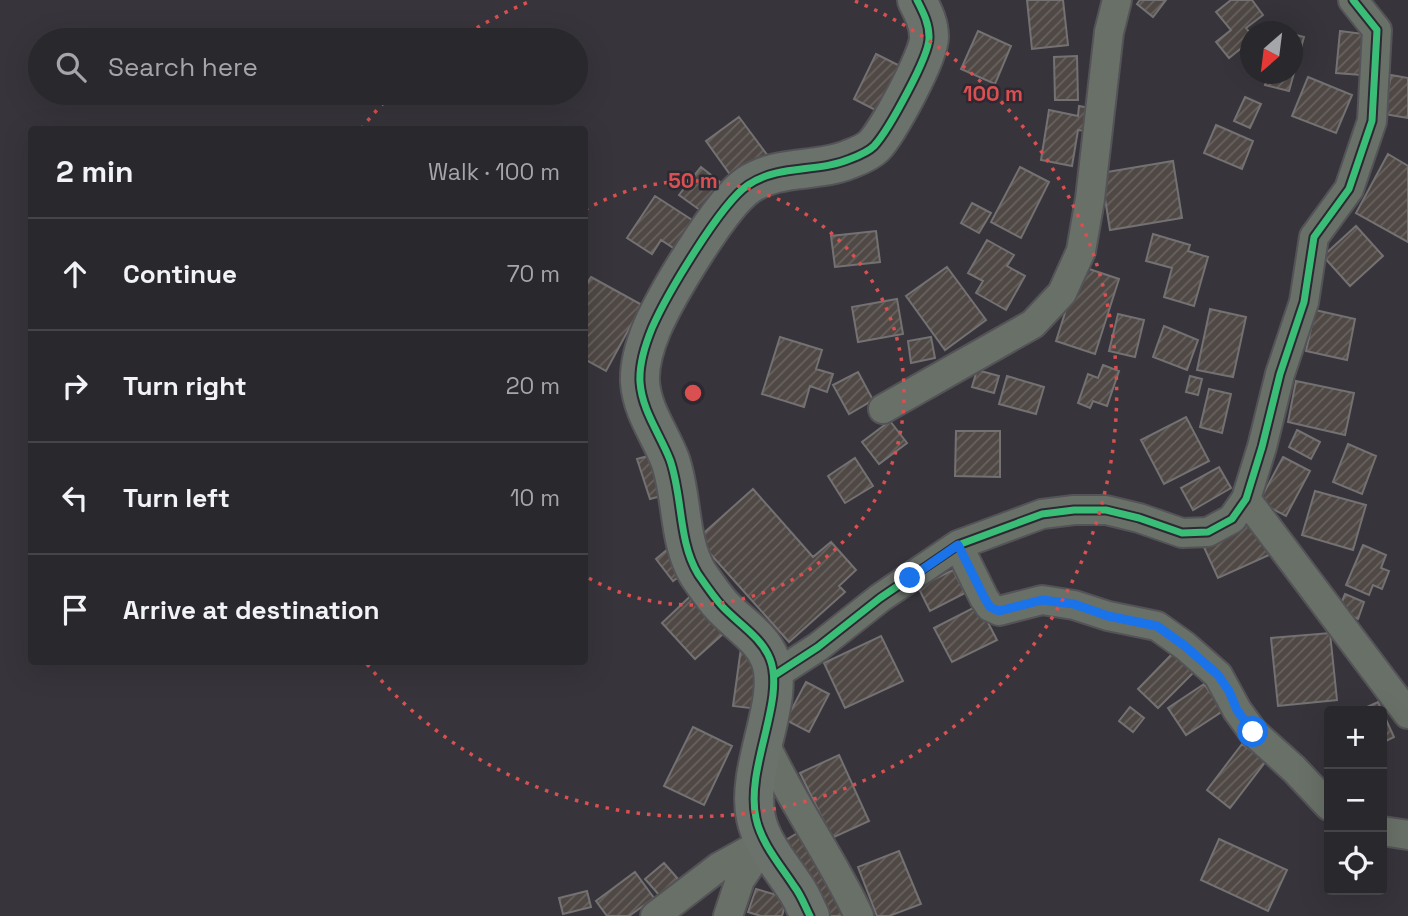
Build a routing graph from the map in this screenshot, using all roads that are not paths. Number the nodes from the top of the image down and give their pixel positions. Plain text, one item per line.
1 (917, 0) edge
2 (1117, 0) edge
3 (1353, 0) edge
4 (883, 409) dead end
5 (1246, 499) junction
6 (958, 545) junction
7 (775, 675) junction
8 (1408, 714) edge
9 (763, 739) junction
10 (1324, 801) edge
11 (1387, 832) edge
12 (1408, 835) edge
13 (766, 841) junction
14 (655, 916) edge
15 (728, 916) edge
16 (810, 916) edge
17 (859, 916) edge

1 - 7 street
2 - 4 street
3 - 5 street
5 - 6 street
5 - 8 street
6 - 7 street
6 - 10 street
7 - 9 street
9 - 13 street
9 - 17 street
11 - 12 street
13 - 14 street
13 - 15 street
13 - 16 street

